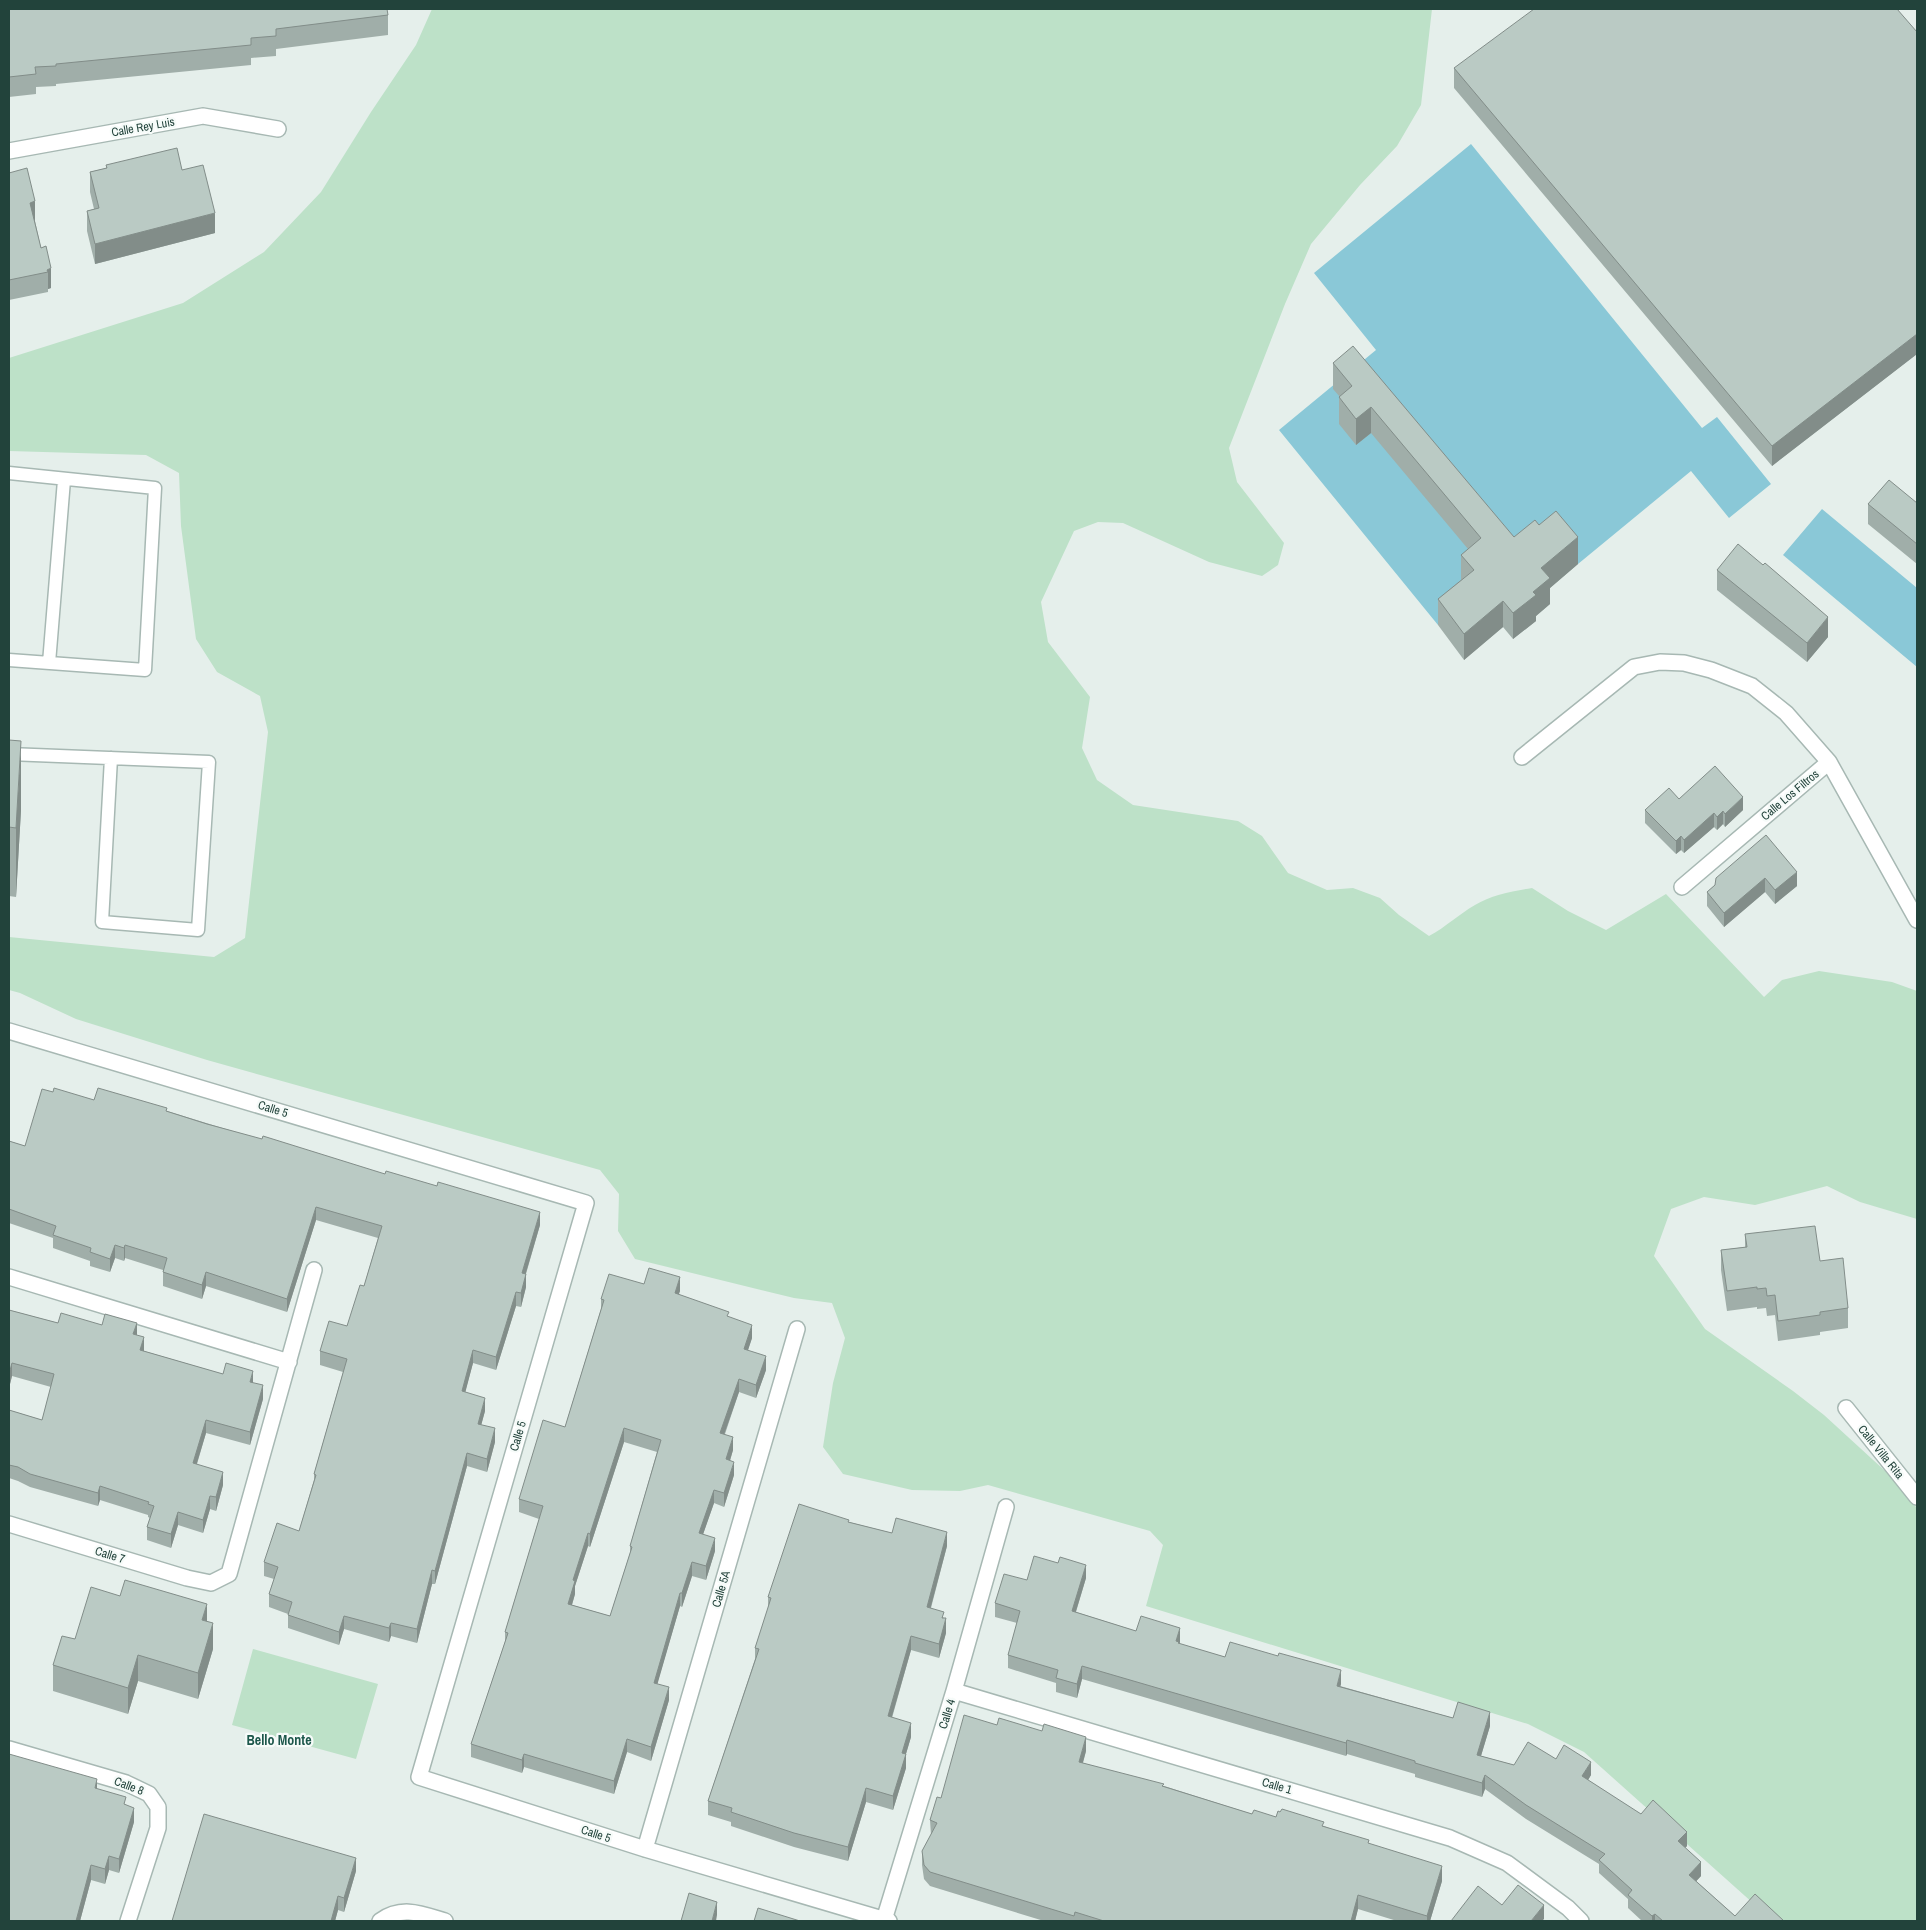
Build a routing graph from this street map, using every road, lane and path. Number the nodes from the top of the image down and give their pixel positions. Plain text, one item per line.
1 (278, 129) dead end
2 (9, 151) edge
3 (9, 473) edge
4 (64, 480) junction
5 (9, 660) edge
6 (49, 663) junction
7 (9, 754) edge
8 (1522, 757) dead end
9 (110, 758) junction
10 (1829, 762) junction
11 (1682, 887) dead end
12 (1917, 920) edge
13 (9, 1031) edge
14 (314, 1270) dead end
15 (9, 1277) edge
16 (797, 1329) dead end
17 (289, 1362) junction
18 (1846, 1408) dead end
19 (1917, 1497) edge
20 (1006, 1507) dead end
21 (9, 1524) edge
22 (954, 1691) junction
23 (9, 1749) edge
24 (645, 1849) junction
25 (886, 1920) edge
26 (128, 1921) edge
27 (380, 1921) edge
28 (445, 1921) edge
29 (1581, 1921) edge

1 - 2 street, Calle Rey Luis
3 - 4 lane
4 - 6 lane
4 - 6 lane
5 - 6 lane
7 - 9 lane
8 - 10 street
9 - 9 lane
10 - 11 street, Calle Los Filtros
10 - 12 street, Calle Los Filtros
13 - 24 street, Calle 5
14 - 17 street
15 - 17 street
16 - 24 street, Calle 5A
17 - 21 street, Calle 7
18 - 19 street, Calle Villa Rita
20 - 22 street, Calle 4
22 - 25 street, Calle 4
22 - 29 street, Calle 1
23 - 26 street, Calle 8
24 - 25 street, Calle 5
27 - 28 street

